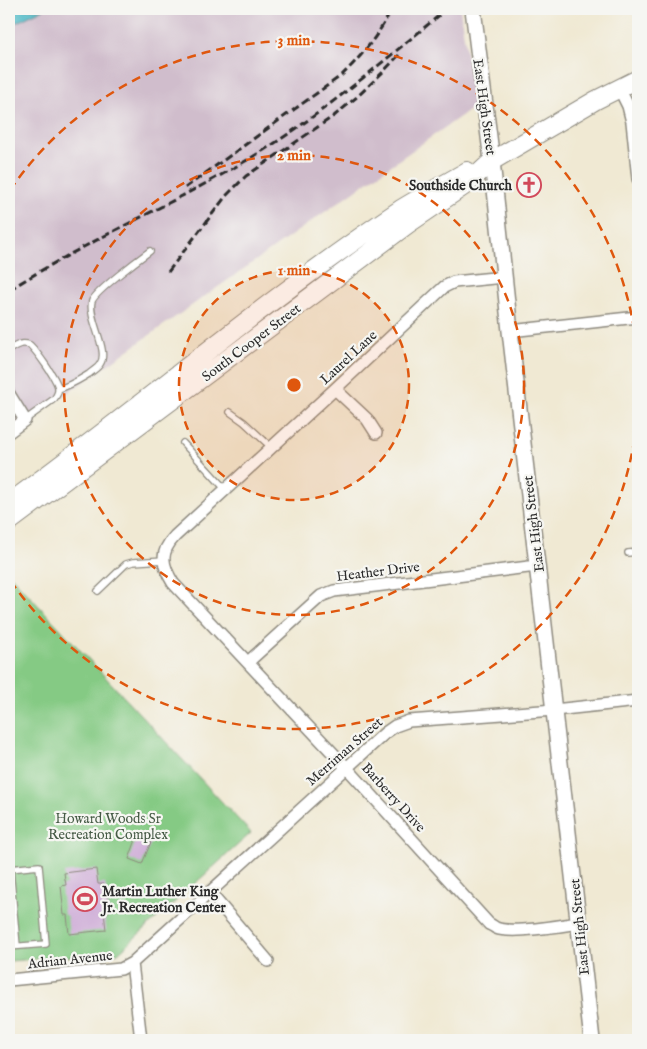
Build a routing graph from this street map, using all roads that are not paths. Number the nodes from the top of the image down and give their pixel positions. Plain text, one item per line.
1 (472, 9) edge
2 (638, 79) edge
3 (619, 88) junction
4 (492, 160) junction
5 (638, 179) edge
6 (150, 251) dead end
7 (504, 277) junction
8 (638, 318) edge
9 (510, 331) junction
10 (9, 350) edge
11 (58, 389) junction
12 (335, 389) junction
13 (9, 394) edge
14 (230, 412) dead end
15 (25, 420) junction
16 (9, 432) edge
17 (376, 433) dead end
18 (183, 443) dead end
19 (271, 447) junction
20 (226, 490) junction
21 (9, 503) edge
22 (9, 522) edge
23 (638, 552) edge
24 (628, 553) dead end
25 (164, 556) junction
26 (537, 566) junction
27 (98, 591) dead end
28 (248, 662) junction
29 (638, 701) edge
30 (554, 710) junction
31 (346, 767) junction
32 (9, 869) edge
33 (210, 893) junction
34 (578, 923) junction
35 (17, 946) junction
36 (9, 947) edge
37 (268, 960) dead end
38 (132, 963) junction
39 (9, 980) edge
40 (141, 1040) edge
41 (592, 1040) edge

1 - 4 street, East High Street
2 - 3 main road, South Cooper Street
3 - 4 main road, South Cooper Street
3 - 5 street
4 - 7 street, East High Street
4 - 21 main road, South Cooper Street
4 - 22 main road, South Cooper Street
6 - 11 lane
7 - 9 street, East High Street
7 - 12 street, Laurel Lane
8 - 9 street
9 - 26 street, East High Street
10 - 11 lane
11 - 15 lane
12 - 17 street
12 - 19 street, Laurel Lane
13 - 15 street
14 - 19 lane
15 - 16 street
18 - 20 lane
19 - 20 street, Laurel Lane
20 - 25 street, Laurel Lane
23 - 24 lane
25 - 27 lane
25 - 28 street, Barberry Drive
26 - 28 street, Heather Drive
26 - 30 street, East High Street
28 - 31 street, Barberry Drive
29 - 30 street, Merriman Street
30 - 31 street, Merriman Street
30 - 34 street, East High Street
31 - 33 street, Merriman Street
31 - 34 street, Barberry Drive
32 - 35 lane
32 - 35 lane
33 - 37 street
33 - 38 street, Merriman Street
34 - 41 street, East High Street
35 - 36 lane
38 - 39 street, Adrian Avenue
38 - 40 street

